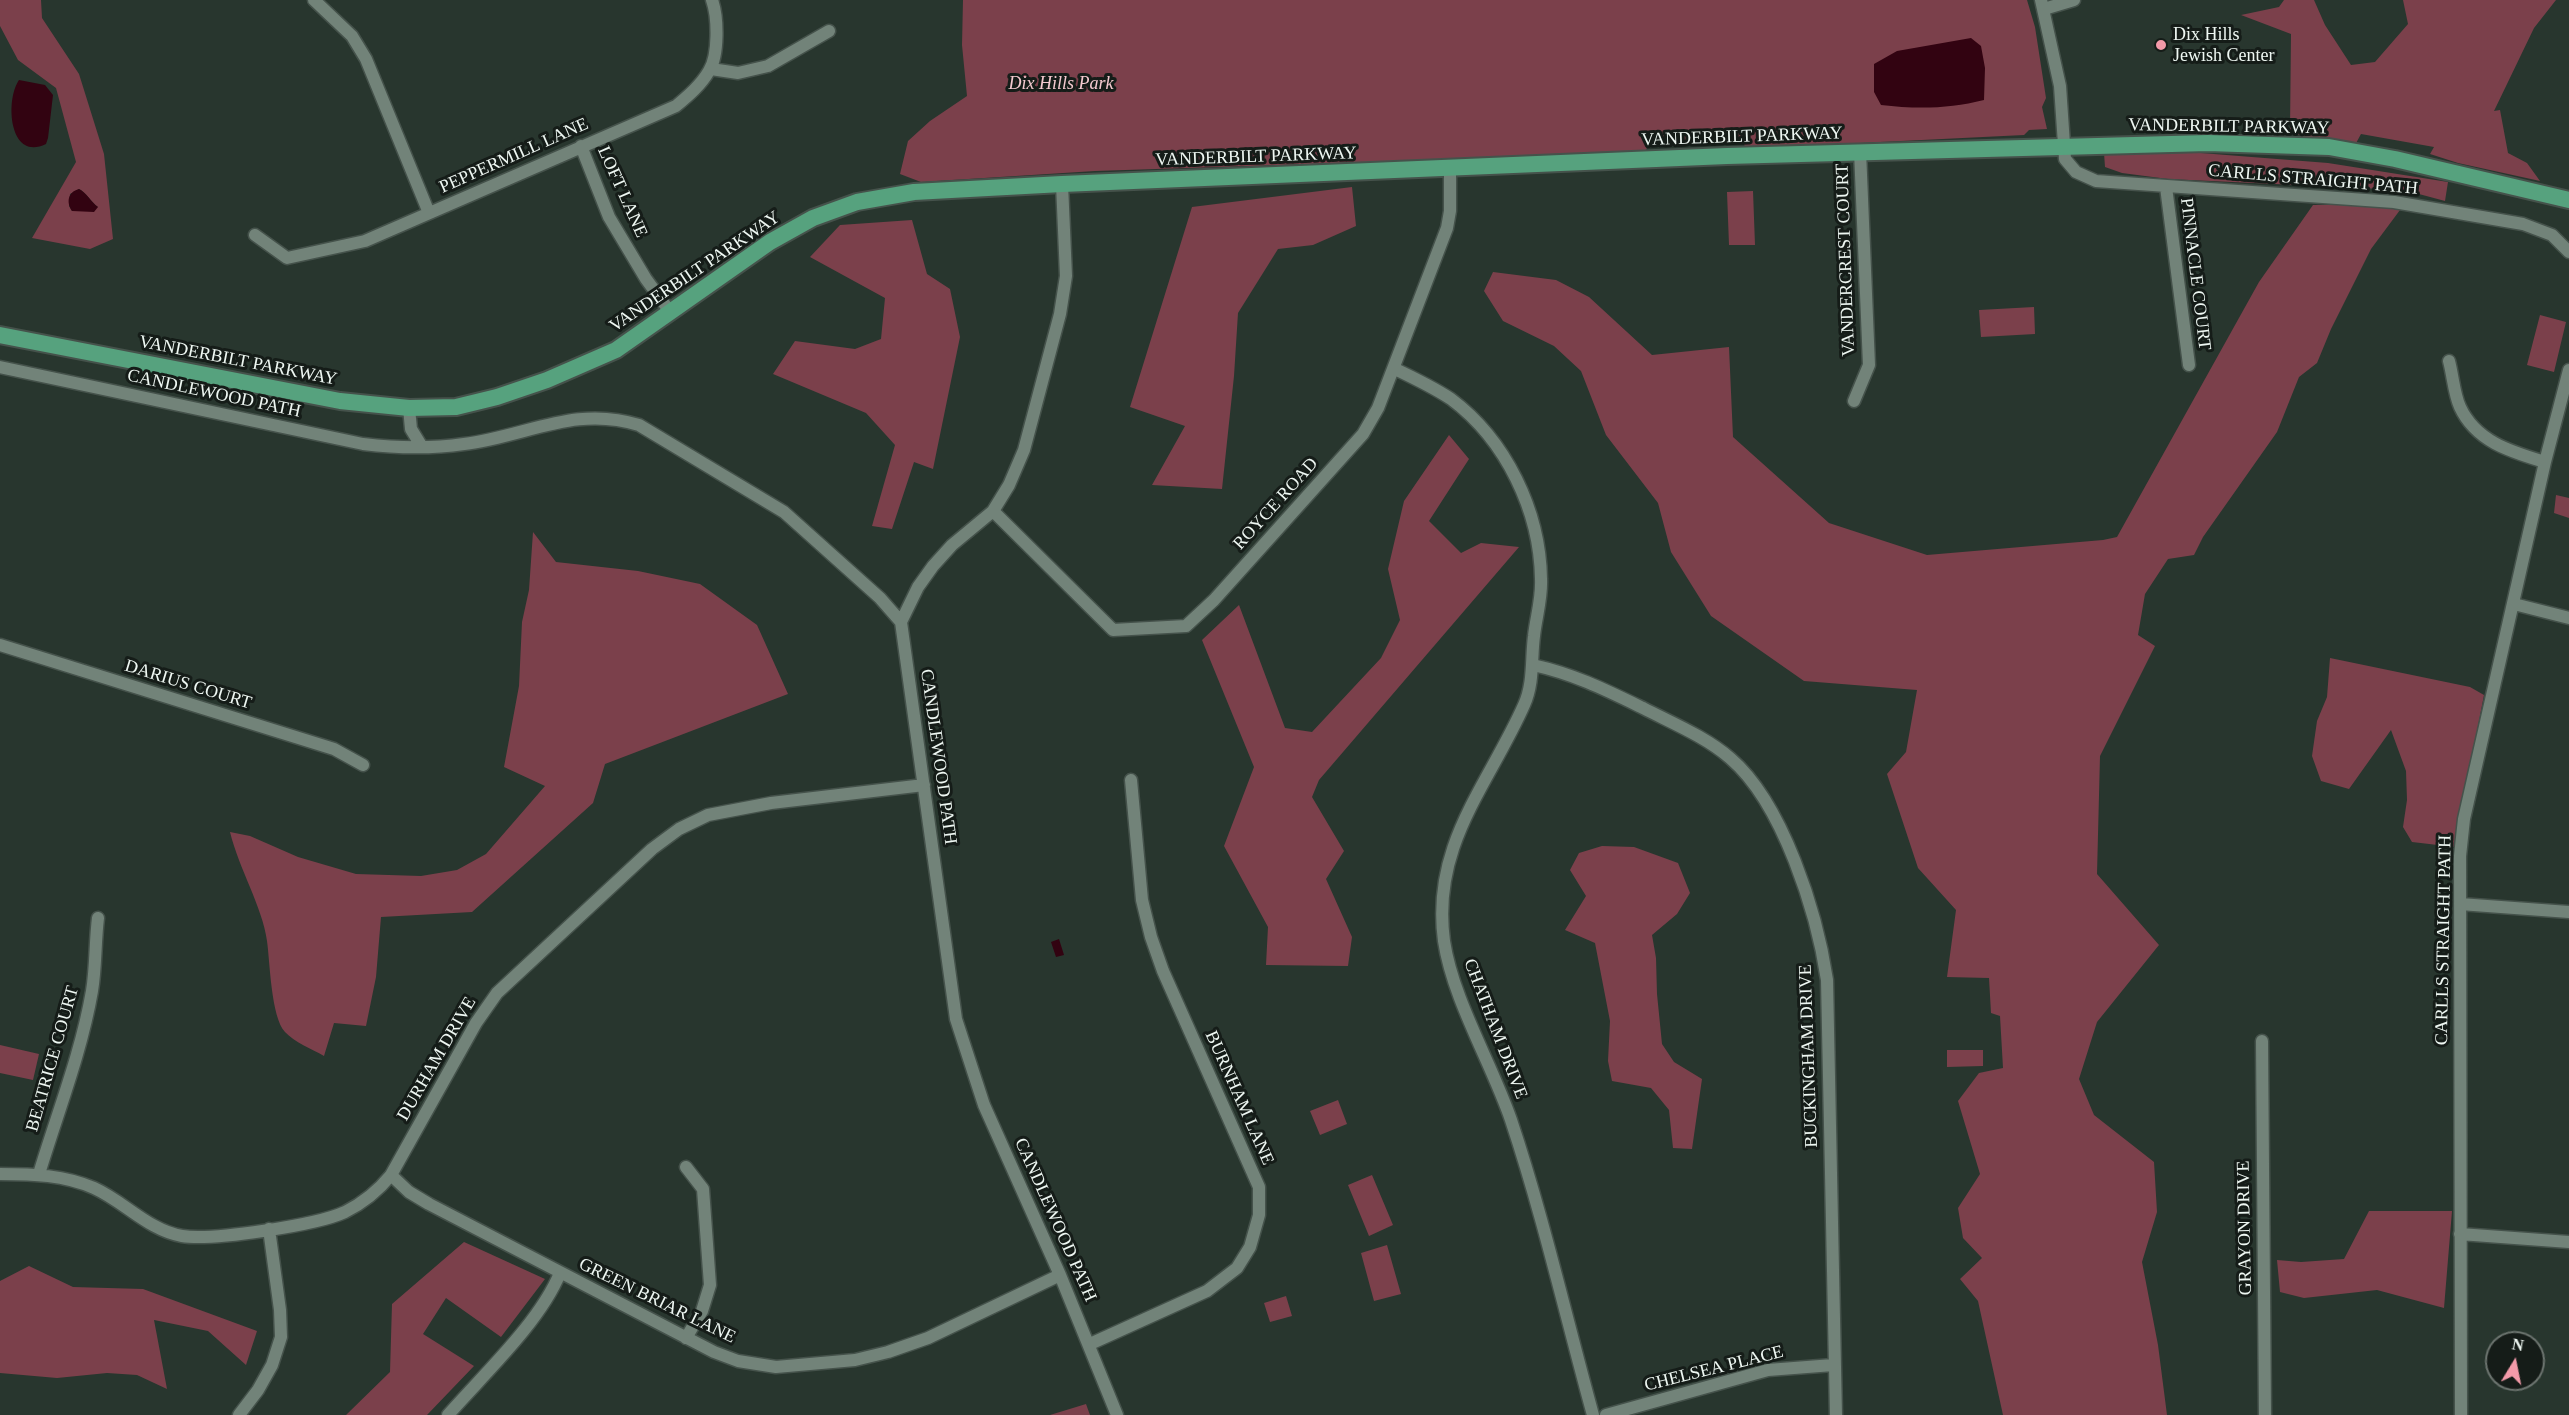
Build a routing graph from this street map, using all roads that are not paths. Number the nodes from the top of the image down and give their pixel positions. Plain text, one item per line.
1 (314, 0) edge
2 (712, 0) edge
3 (2074, 0) edge
4 (2043, 5) edge
5 (830, 31) dead end
6 (711, 69) junction
7 (581, 146) junction
8 (2065, 146) junction
9 (1860, 151) junction
10 (1450, 168) junction
11 (1062, 184) junction
12 (2166, 187) junction
13 (2569, 200) edge
14 (429, 213) junction
15 (255, 235) dead end
16 (2569, 252) edge
17 (671, 313) junction
18 (0, 334) edge
19 (2449, 361) dead end
20 (2189, 365) dead end
21 (0, 367) edge
22 (1395, 369) junction
23 (2569, 370) edge
24 (1854, 401) dead end
25 (409, 408) junction
26 (422, 447) junction
27 (2545, 462) junction
28 (993, 511) junction
29 (2514, 604) junction
30 (2569, 618) edge
31 (901, 622) junction
32 (0, 645) edge
33 (1533, 665) junction
34 (363, 765) dead end
35 (1131, 780) dead end
36 (924, 785) junction
37 (2460, 904) junction
38 (2569, 912) edge
39 (98, 918) dead end
40 (2262, 1041) dead end
41 (686, 1167) dead end
42 (0, 1174) edge
43 (39, 1174) junction
44 (391, 1175) junction
45 (269, 1229) junction
46 (2460, 1234) junction
47 (2569, 1242) edge
48 (560, 1273) junction
49 (1060, 1275) junction
50 (686, 1338) junction
51 (1090, 1344) junction
52 (1833, 1365) junction
53 (238, 1415) edge
54 (448, 1415) edge
55 (1117, 1415) edge
56 (1593, 1415) edge
57 (1606, 1415) edge
58 (1836, 1415) edge
59 (2265, 1415) edge
60 (2461, 1415) edge

1 - 14 street
2 - 6 street, PEPPERMILL LANE
3 - 4 street
4 - 8 street, CARLLS STRAIGHT PATH
5 - 6 street
6 - 7 street, PEPPERMILL LANE
7 - 14 street, PEPPERMILL LANE
7 - 17 street, LOFT LANE
8 - 9 main road, VANDERBILT PARKWAY
8 - 12 street, CARLLS STRAIGHT PATH
8 - 13 main road, VANDERBILT PARKWAY
9 - 10 main road, VANDERBILT PARKWAY
9 - 24 street, VANDERCREST COURT
10 - 11 main road, VANDERBILT PARKWAY
10 - 22 street, ROYCE ROAD
11 - 17 main road, VANDERBILT PARKWAY
11 - 28 street
12 - 16 street, CARLLS STRAIGHT PATH
12 - 20 street, PINNACLE COURT
14 - 15 street, PEPPERMILL LANE
17 - 25 main road, VANDERBILT PARKWAY
18 - 25 main road, VANDERBILT PARKWAY
19 - 27 street
21 - 26 street, CANDLEWOOD PATH
22 - 28 street, ROYCE ROAD
22 - 33 street, CHATHAM DRIVE
23 - 27 street, CARLLS STRAIGHT PATH
25 - 26 street
26 - 31 street, CANDLEWOOD PATH
27 - 29 street, CARLLS STRAIGHT PATH
28 - 31 street
29 - 30 street
29 - 37 street, CARLLS STRAIGHT PATH
31 - 36 street, CANDLEWOOD PATH
32 - 34 street, DARIUS COURT
33 - 52 street, BUCKINGHAM DRIVE
33 - 56 street, CHATHAM DRIVE
35 - 51 street, BURNHAM LANE
36 - 44 street, DURHAM DRIVE
36 - 49 street, CANDLEWOOD PATH
37 - 38 street
37 - 46 street, CARLLS STRAIGHT PATH
39 - 43 street, BEATRICE COURT
40 - 59 street, GRAYON DRIVE
41 - 50 street
42 - 43 street, DURHAM DRIVE
43 - 45 street, DURHAM DRIVE
44 - 45 street, DURHAM DRIVE
44 - 48 street, GREEN BRIAR LANE
45 - 53 street
46 - 47 street
46 - 60 street, CARLLS STRAIGHT PATH
48 - 50 street, GREEN BRIAR LANE
48 - 54 street
49 - 50 street, GREEN BRIAR LANE
49 - 51 street, CANDLEWOOD PATH
51 - 55 street, CANDLEWOOD PATH
52 - 57 street, CHELSEA PLACE
52 - 58 street, BUCKINGHAM DRIVE

